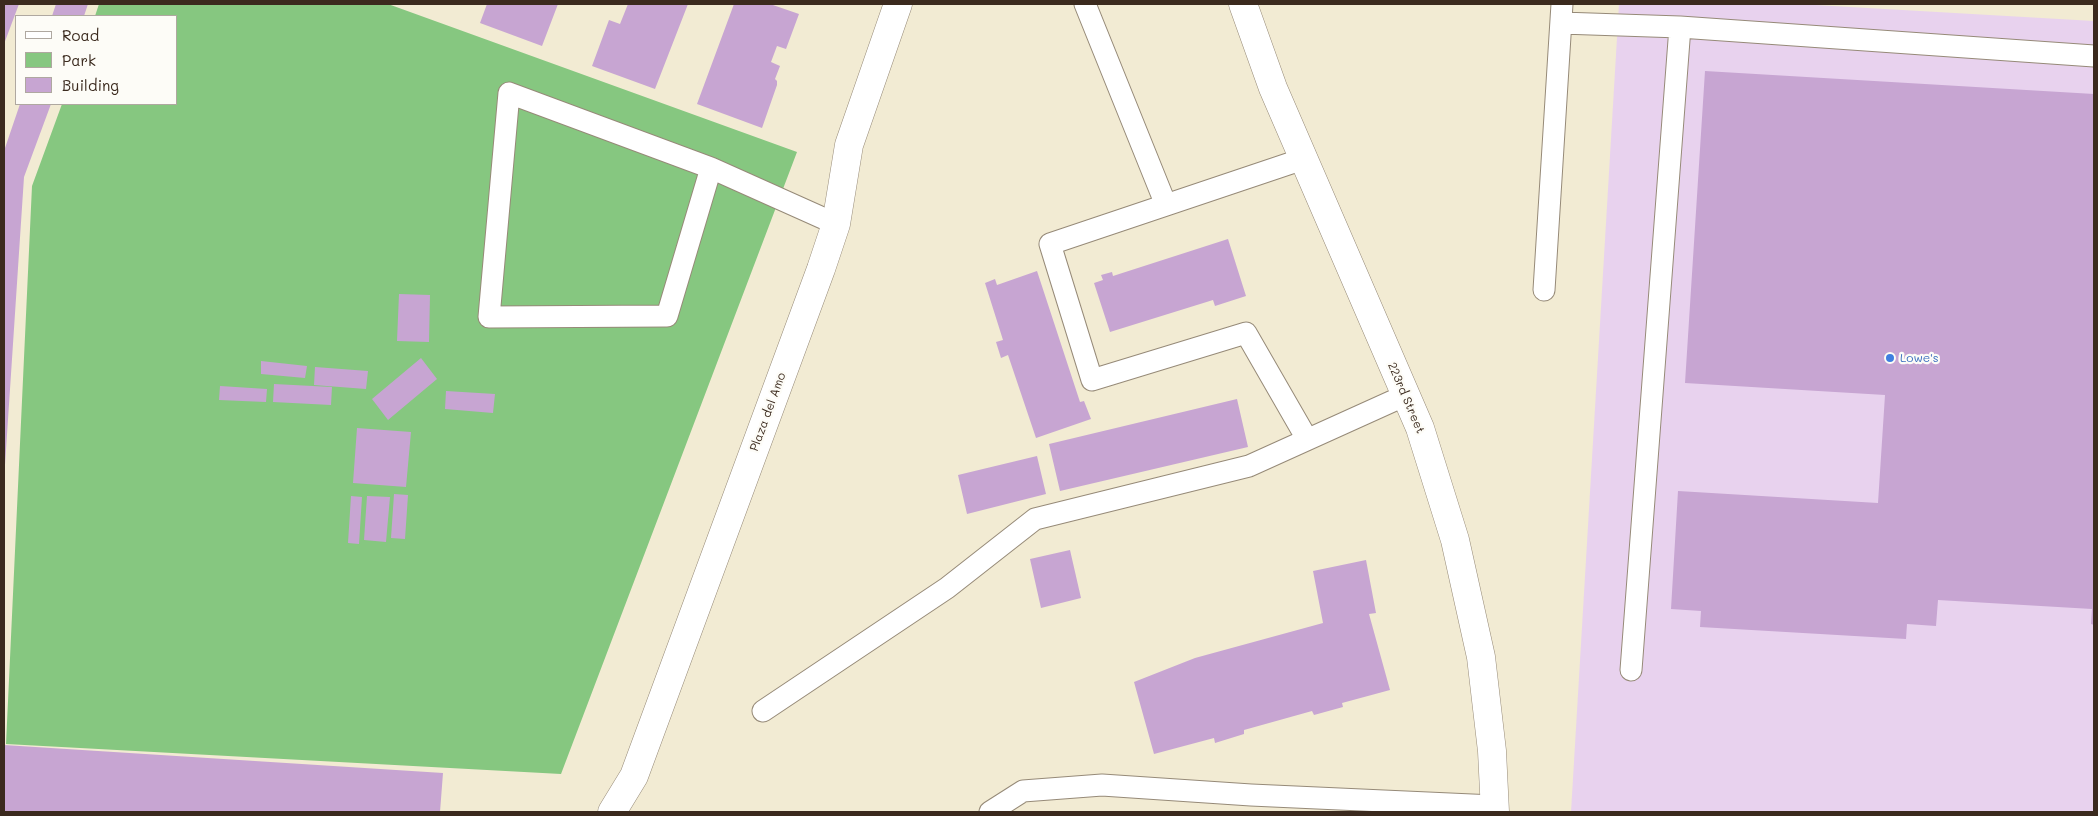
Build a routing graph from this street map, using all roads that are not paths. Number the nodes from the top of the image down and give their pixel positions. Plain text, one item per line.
1 (898, 4) edge
2 (1085, 4) edge
3 (1243, 4) edge
4 (1561, 13) edge
5 (1680, 27) junction
6 (2094, 56) edge
7 (1303, 159) junction
8 (712, 168) junction
9 (1166, 205) junction
10 (836, 224) junction
11 (1544, 290) dead end
12 (1406, 395) junction
13 (1307, 439) junction
14 (1630, 670) dead end
15 (763, 711) dead end
16 (1494, 809) edge
17 (612, 812) edge
18 (990, 812) edge

1 - 10 street, Plaza del Amo
2 - 9 lane
3 - 7 street, 223rd Street
4 - 5 lane
4 - 11 lane
5 - 6 lane
5 - 14 lane
7 - 9 lane
7 - 12 street, 223rd Street
8 - 8 lane
8 - 10 lane
9 - 13 lane
10 - 17 street, Plaza del Amo
12 - 13 lane
12 - 16 street, 223rd Street
13 - 15 lane
16 - 18 lane

